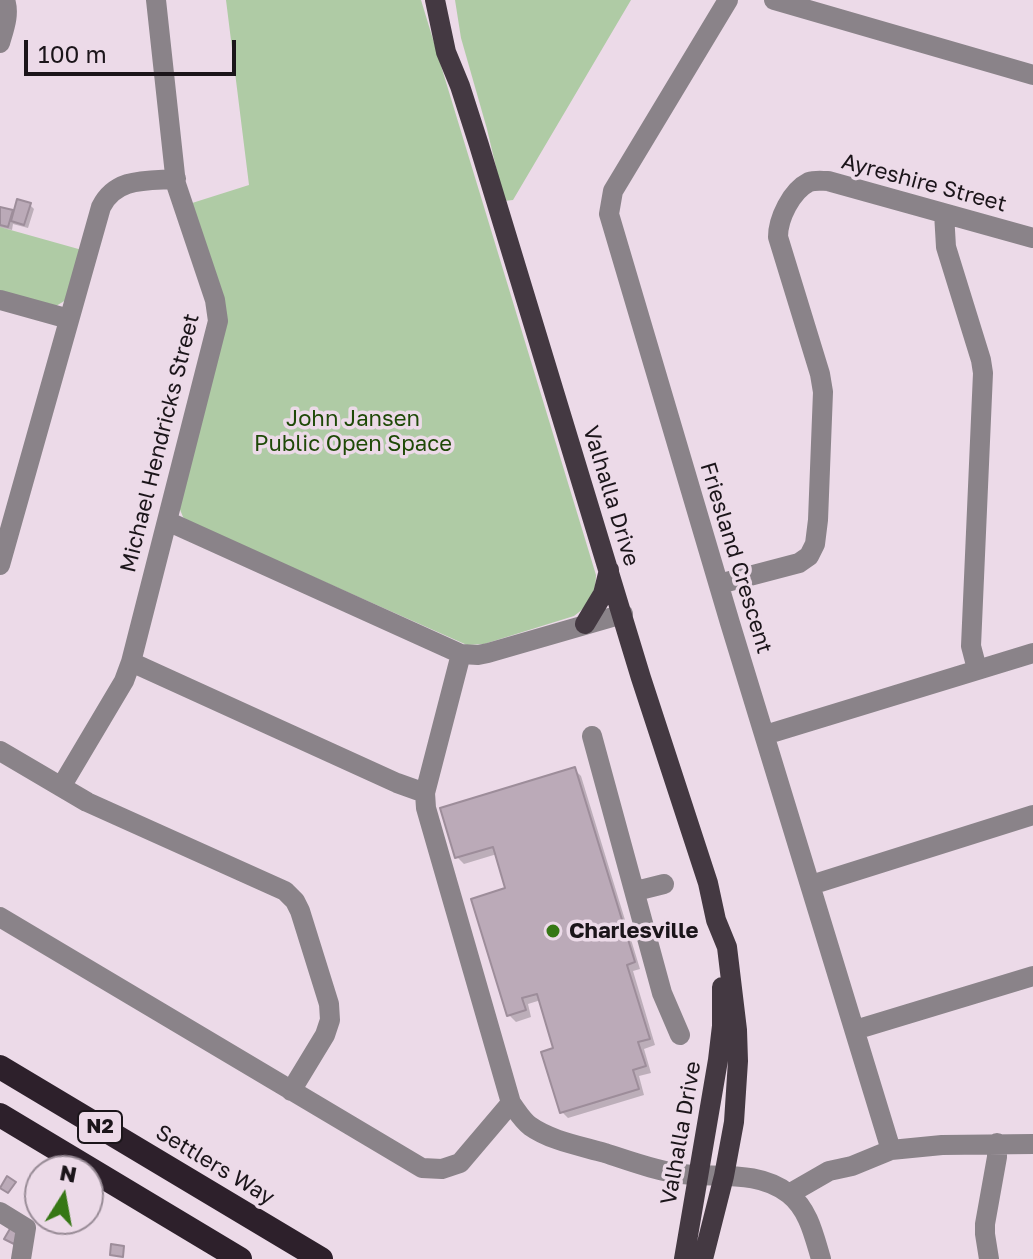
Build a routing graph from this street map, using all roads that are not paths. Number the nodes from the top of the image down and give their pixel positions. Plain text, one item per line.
1 (5, 0) edge
2 (156, 0) edge
3 (435, 0) edge
4 (447, 0) edge
5 (728, 0) edge
6 (774, 0) edge
7 (0, 43) edge
8 (1033, 75) edge
9 (460, 86) junction
10 (176, 179) junction
11 (944, 213) junction
12 (1033, 238) edge
13 (0, 300) edge
14 (69, 319) junction
15 (167, 521) junction
16 (0, 565) edge
17 (609, 570) junction
18 (719, 584) junction
19 (623, 614) junction
20 (585, 624) junction
21 (1033, 653) edge
22 (461, 654) junction
23 (131, 662) junction
24 (977, 669) junction
25 (765, 735) junction
26 (592, 736) dead end
27 (0, 751) edge
28 (61, 787) junction
29 (425, 793) junction
30 (1033, 815) edge
31 (664, 884) dead end
32 (811, 885) junction
33 (636, 891) junction
34 (0, 917) edge
35 (716, 920) junction
36 (1033, 976) edge
37 (855, 1030) junction
38 (680, 1035) dead end
39 (0, 1067) edge
40 (291, 1091) junction
41 (511, 1103) junction
42 (0, 1115) edge
43 (997, 1143) junction
44 (1033, 1144) edge
45 (891, 1150) junction
46 (699, 1175) junction
47 (724, 1176) junction
48 (795, 1200) junction
49 (0, 1212) edge
50 (21, 1259) edge
51 (240, 1259) edge
52 (321, 1259) edge
53 (684, 1259) edge
54 (703, 1259) edge
55 (821, 1259) edge
56 (989, 1259) edge

1 - 7 street
2 - 10 street, Michael Hendricks Street
3 - 9 main road, Valhalla Drive
4 - 9 main road, Valhalla Drive
5 - 18 street, Friesland Crescent
6 - 8 street
9 - 17 main road, Valhalla Drive
10 - 14 street
10 - 15 street, Michael Hendricks Street
11 - 12 street, Ayreshire Street
11 - 18 street, Ayreshire Street
11 - 24 street
13 - 14 street
14 - 16 street
15 - 22 street
15 - 23 street, Michael Hendricks Street
17 - 19 main road, Valhalla Drive
17 - 20 main road
18 - 25 street, Friesland Crescent
19 - 20 street
19 - 35 main road, Valhalla Drive
20 - 22 street
21 - 24 street
22 - 29 street
23 - 28 street, Michael Hendricks Street
23 - 29 street
24 - 25 street
25 - 32 street, Friesland Crescent
26 - 33 street
27 - 28 street
28 - 40 street
29 - 41 street
30 - 32 street
31 - 33 street
32 - 37 street, Friesland Crescent
33 - 38 street
34 - 40 street
35 - 46 main road, Valhalla Drive
35 - 47 main road, Valhalla Drive
36 - 37 street
37 - 45 street, Friesland Crescent
39 - 52 highway, Settlers Way / N2
40 - 41 street
41 - 46 street
42 - 51 highway, N2
43 - 44 street
43 - 45 street
43 - 56 street
45 - 48 street
46 - 47 street
46 - 53 main road, Valhalla Drive
47 - 48 street
47 - 54 main road, Valhalla Drive
48 - 55 street
49 - 50 street

